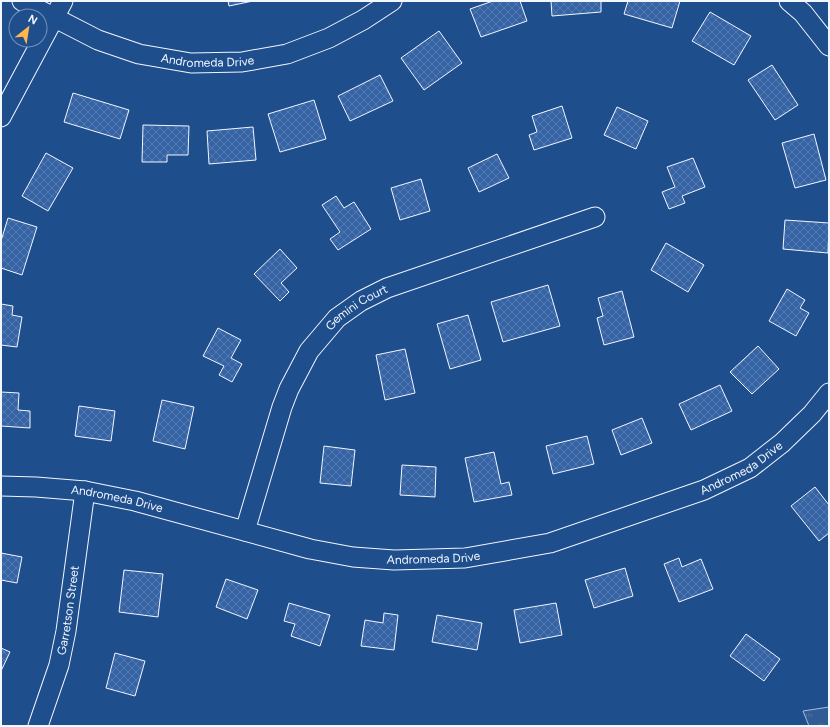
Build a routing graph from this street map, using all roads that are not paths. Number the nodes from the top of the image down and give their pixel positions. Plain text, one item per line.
1 (22, 1) edge
2 (63, 1) edge
3 (392, 1) edge
4 (789, 1) edge
5 (54, 18) junction
6 (829, 46) edge
7 (1, 117) edge
8 (595, 217) dead end
9 (829, 393) edge
10 (1, 486) edge
11 (85, 492) junction
12 (245, 531) junction
13 (38, 726) edge

1 - 5 street, Andromeda Drive
2 - 5 street
3 - 5 street, Andromeda Drive
4 - 6 street
5 - 7 street
8 - 12 street, Gemini Court
9 - 12 street, Andromeda Drive
10 - 11 street, Andromeda Drive
11 - 12 street, Andromeda Drive
11 - 13 street, Garretson Street

